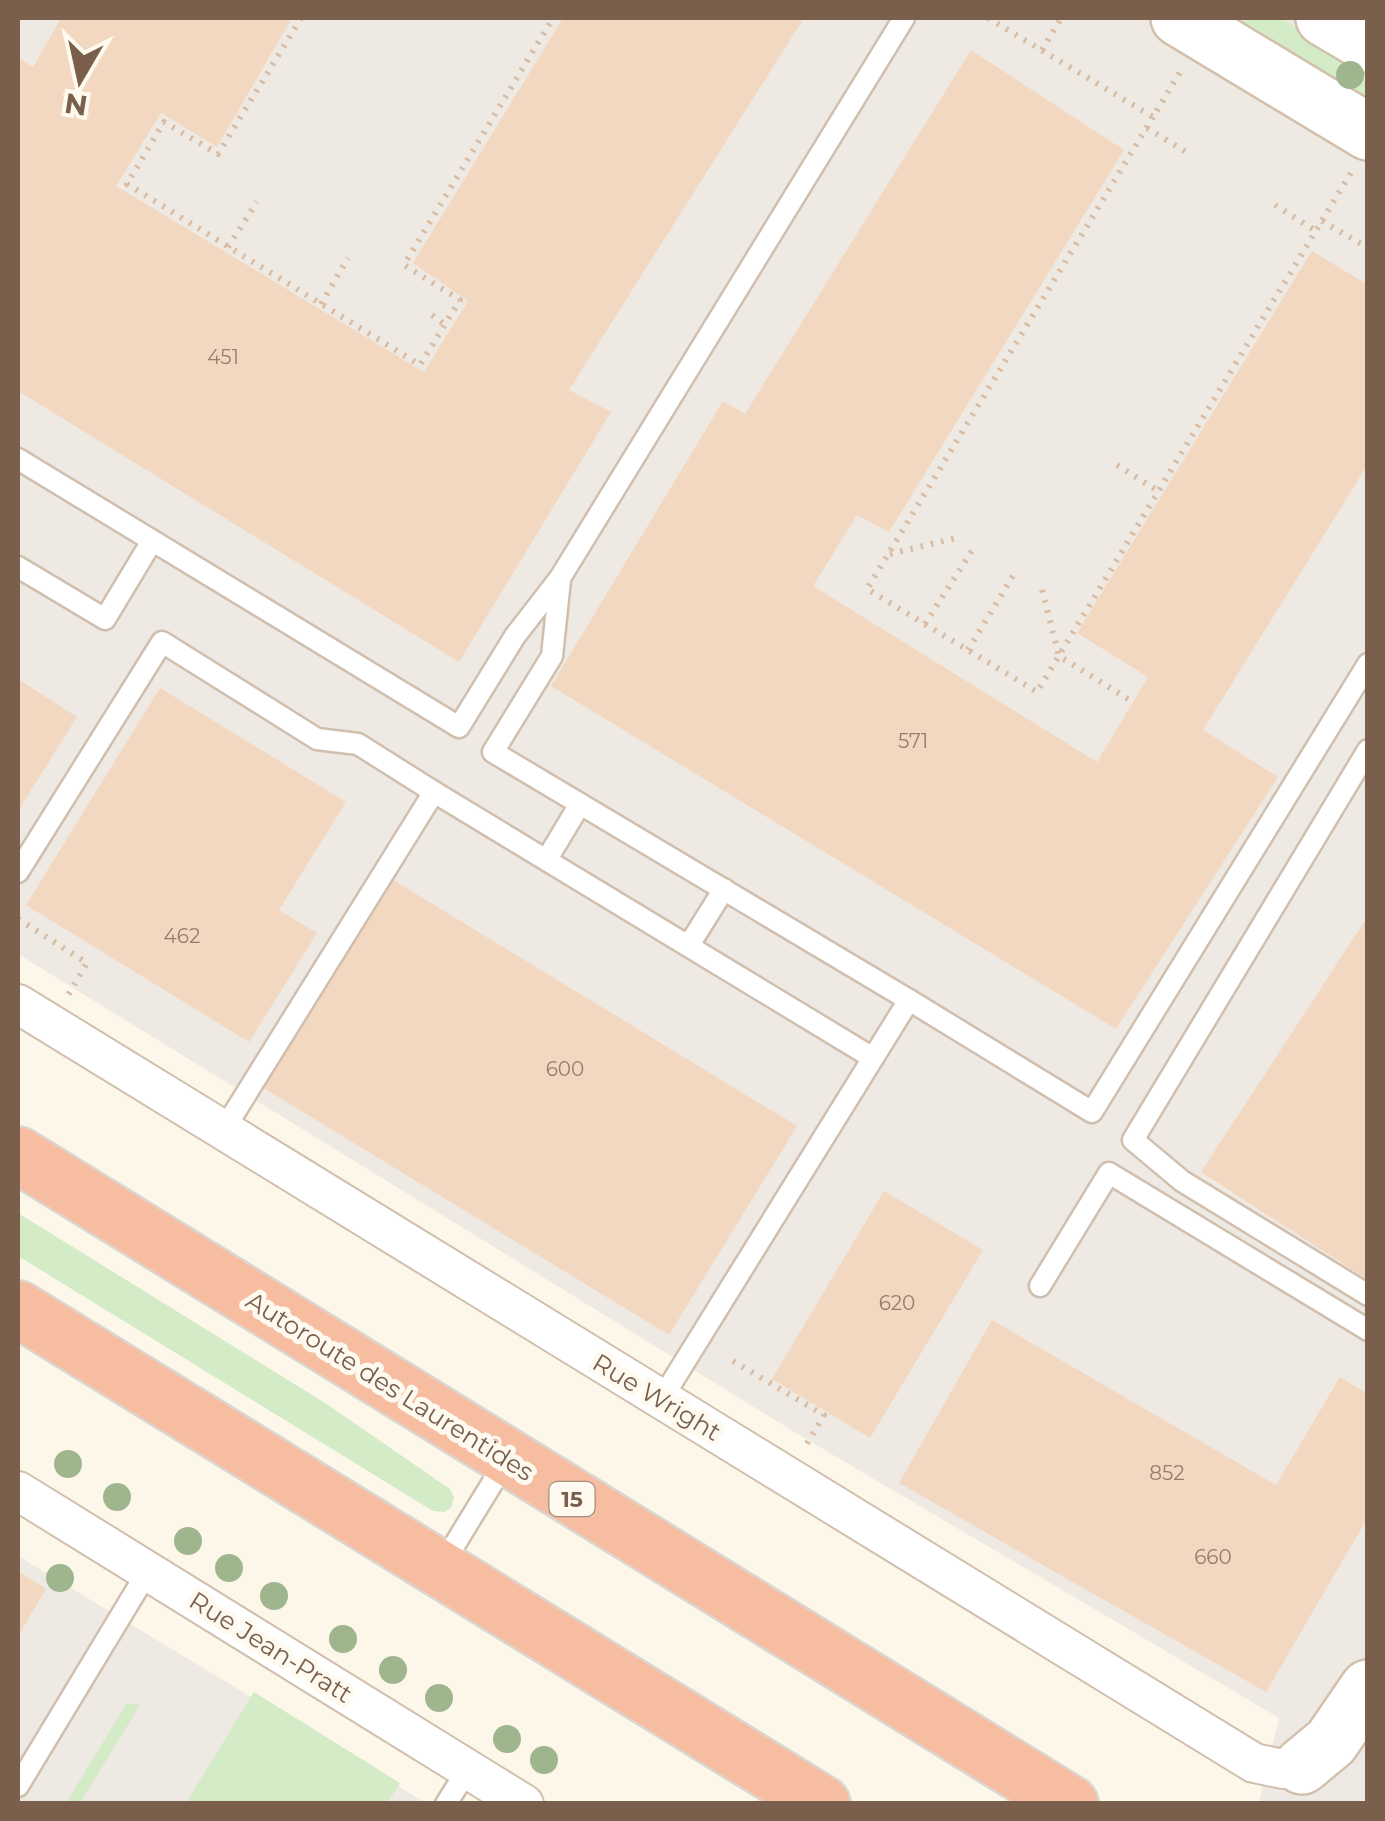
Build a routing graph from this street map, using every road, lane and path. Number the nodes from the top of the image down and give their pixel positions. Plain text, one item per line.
1 (300, 18) edge
2 (554, 18) edge
3 (904, 18) edge
4 (988, 18) edge
5 (1061, 18) edge
6 (1324, 18) edge
7 (1183, 38) edge
8 (1368, 44) edge
9 (1042, 50) junction
10 (1153, 117) junction
11 (1146, 128) junction
12 (150, 146) junction
13 (1362, 147) edge
14 (158, 152) dead end
15 (1191, 155) dead end
16 (257, 202) dead end
17 (1275, 205) dead end
18 (1322, 221) junction
19 (1316, 231) junction
20 (228, 247) junction
21 (1368, 248) edge
22 (348, 258) dead end
23 (320, 304) junction
24 (432, 315) dead end
25 (445, 325) junction
26 (18, 460) edge
27 (1118, 465) dead end
28 (1158, 491) junction
29 (956, 538) dead end
30 (152, 541) junction
31 (972, 548) dead end
32 (888, 554) junction
33 (18, 566) edge
34 (1014, 574) dead end
35 (560, 578) junction
36 (1042, 590) dead end
37 (925, 624) junction
38 (968, 650) junction
39 (1059, 656) junction
40 (1368, 664) edge
41 (1133, 702) dead end
42 (1368, 750) edge
43 (434, 792) junction
44 (580, 804) junction
45 (546, 860) junction
46 (18, 872) edge
47 (724, 889) junction
48 (18, 919) edge
49 (688, 945) junction
50 (65, 1000) dead end
51 (908, 1000) junction
52 (18, 1004) edge
53 (873, 1058) junction
54 (224, 1131) junction
55 (18, 1155) edge
56 (1040, 1286) dead end
57 (1368, 1295) edge
58 (18, 1309) edge
59 (1368, 1330) edge
60 (734, 1361) dead end
61 (661, 1400) junction
62 (802, 1452) dead end
63 (508, 1459) junction
64 (18, 1491) edge
65 (440, 1568) junction
66 (148, 1571) junction
67 (1368, 1688) edge
68 (1302, 1766) joint
69 (468, 1769) junction
70 (18, 1786) edge
71 (446, 1804) edge
72 (524, 1804) edge
73 (822, 1804) edge
74 (1070, 1804) edge

1 - 12 path
2 - 25 path
3 - 35 lane
4 - 9 path
5 - 9 path
6 - 8 street
7 - 10 path
7 - 13 street
9 - 10 path
10 - 11 path
11 - 15 path
11 - 32 path
12 - 14 path
12 - 20 path
13 - 18 path
16 - 20 path
17 - 19 path
18 - 19 path
18 - 21 path
19 - 28 path
20 - 23 path
22 - 23 path
23 - 25 path
24 - 25 path
26 - 30 lane
27 - 28 path
28 - 39 path
29 - 32 path
30 - 33 lane
30 - 35 lane
31 - 37 path
32 - 37 path
34 - 38 path
35 - 44 lane
36 - 39 path
37 - 38 path
38 - 39 path
39 - 41 path
40 - 51 lane
42 - 57 lane
43 - 45 lane
43 - 46 lane
43 - 54 lane
44 - 45 lane
44 - 47 lane
45 - 49 lane
47 - 49 lane
47 - 51 lane
48 - 50 path
49 - 53 lane
51 - 53 lane
52 - 54 street, Rue Wright
53 - 61 lane
54 - 61 street, Rue Wright
55 - 63 highway, Autoroute des Laurentides / 15
56 - 59 lane
58 - 65 highway
60 - 62 path
61 - 68 street, Rue Wright
63 - 65 lane
63 - 74 highway, Autoroute des Laurentides / 15
64 - 66 street, Rue Jean-Pratt
65 - 73 highway
66 - 69 street, Rue Jean-Pratt
66 - 70 lane
67 - 68 street
69 - 71 lane
69 - 72 street, Rue Jean-Pratt

